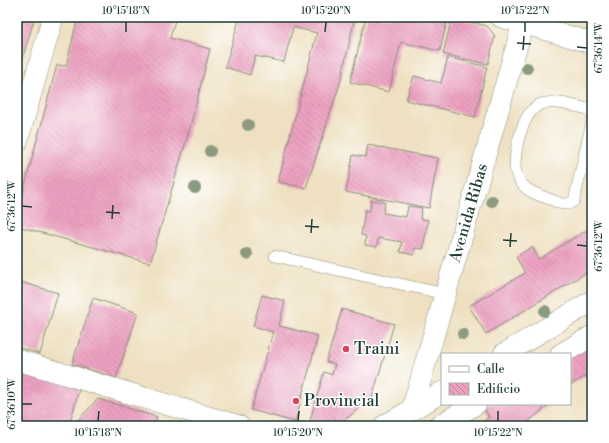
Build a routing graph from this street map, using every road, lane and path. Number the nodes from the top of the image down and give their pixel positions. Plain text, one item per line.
1 (53, 17) edge
2 (501, 17) edge
3 (524, 20) edge
4 (592, 43) edge
5 (592, 110) edge
6 (592, 121) edge
7 (17, 142) edge
8 (275, 256) dead end
9 (445, 294) junction
10 (592, 301) edge
11 (592, 336) edge
12 (506, 353) edge
13 (563, 353) edge
14 (17, 360) edge
15 (441, 393) edge
16 (474, 405) edge
17 (412, 410) junction
18 (239, 426) edge
19 (384, 426) edge
20 (438, 426) edge

1 - 7 street
2 - 3 street
3 - 4 street
3 - 9 street, Avenida Ribas
5 - 6 lane
8 - 9 lane
9 - 17 street, Avenida Ribas
10 - 12 street
11 - 13 street
14 - 18 street
15 - 17 street
16 - 20 street
17 - 19 street

